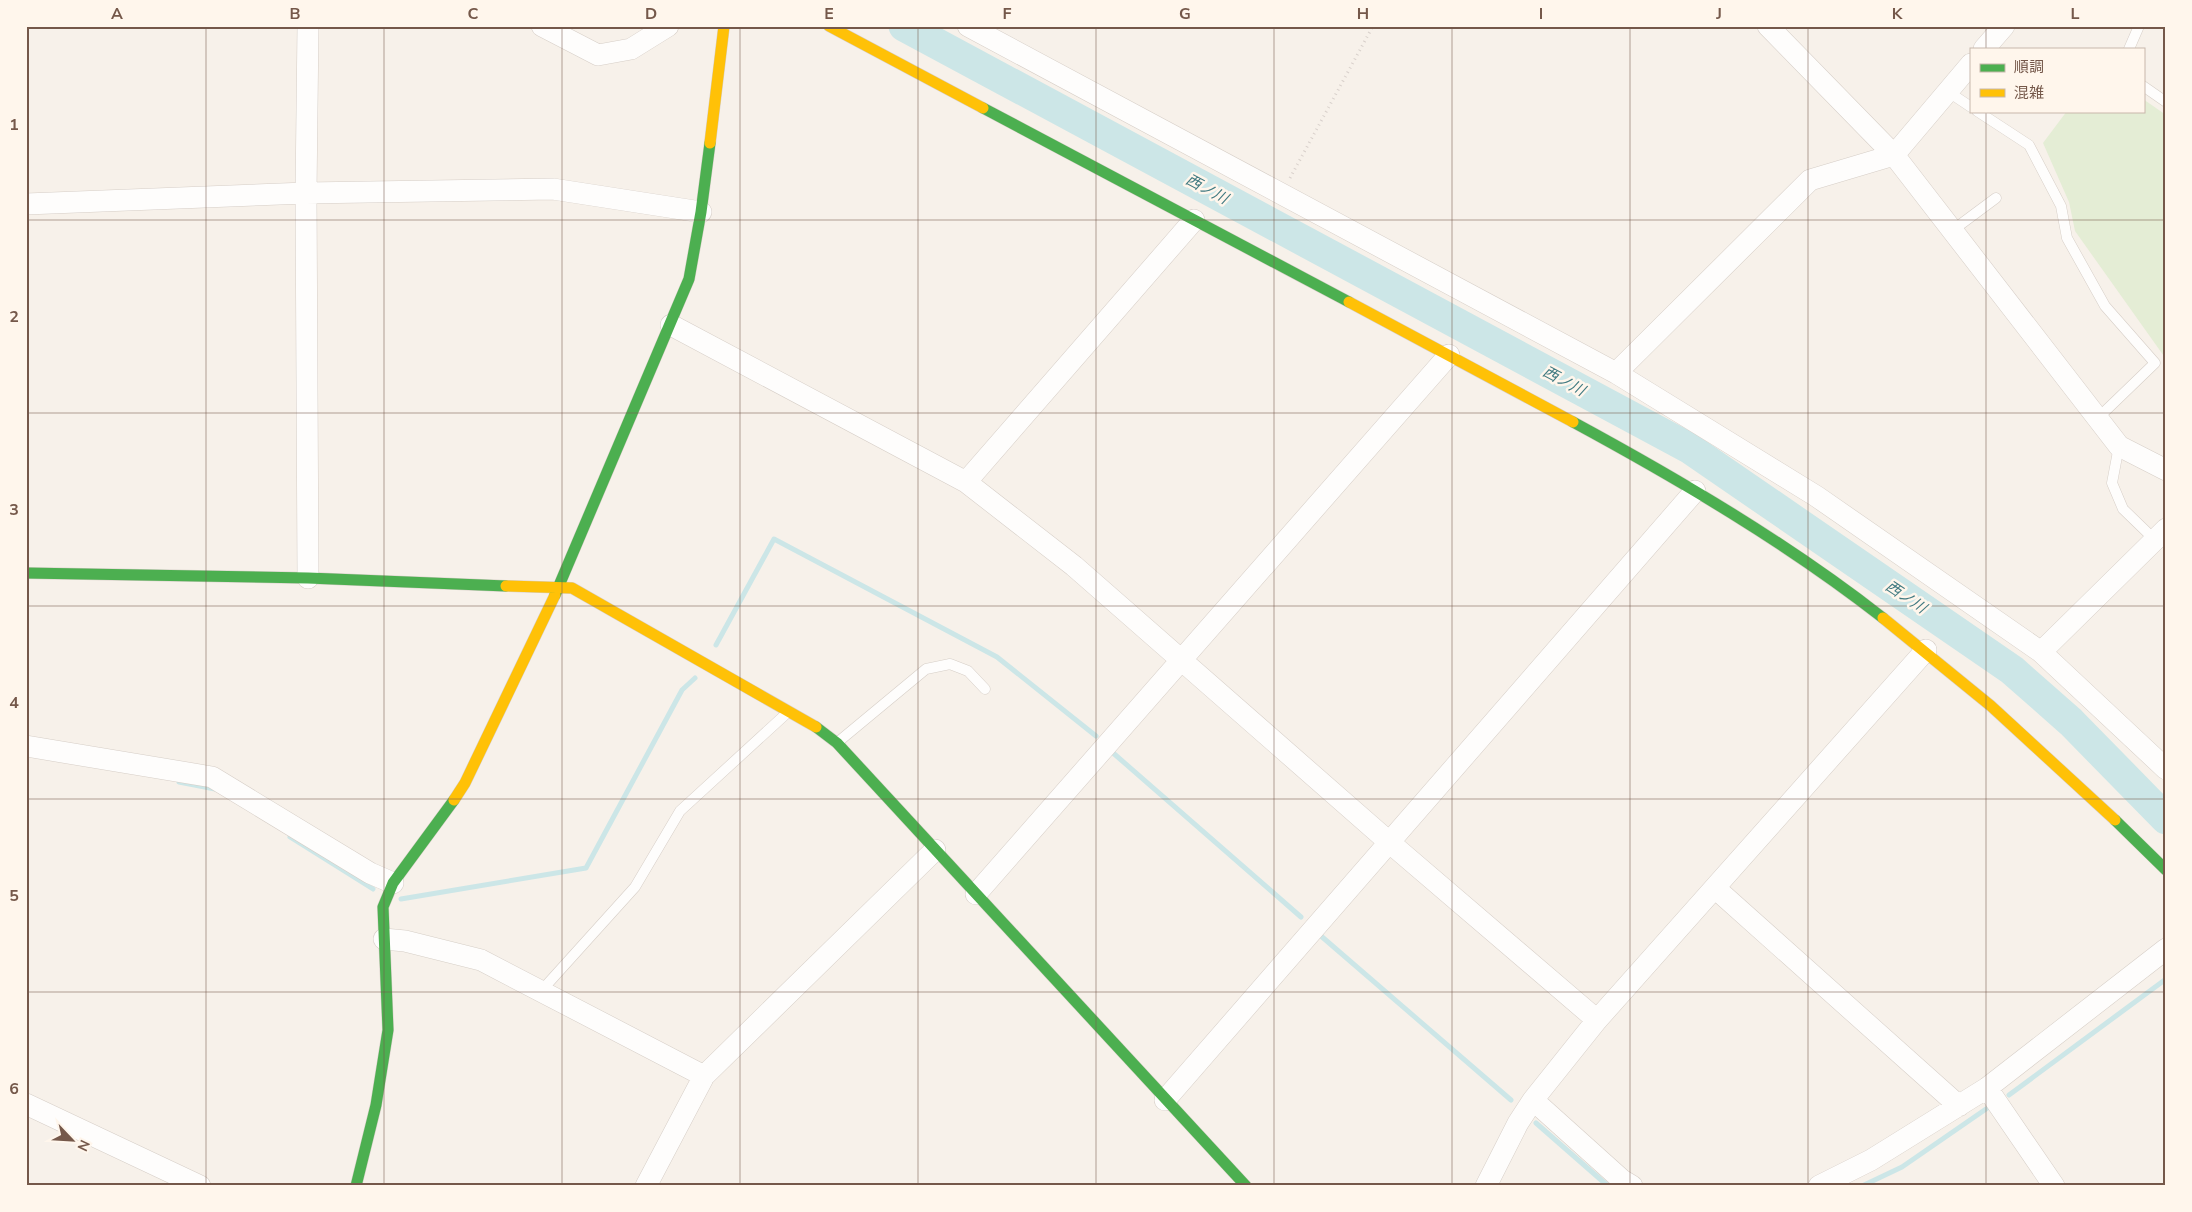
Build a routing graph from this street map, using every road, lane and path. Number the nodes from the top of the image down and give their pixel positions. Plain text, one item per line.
1 (308, 26) edge
2 (542, 26) edge
3 (668, 26) edge
4 (724, 26) edge
5 (829, 26) edge
6 (968, 26) edge
7 (1373, 26) edge
8 (1768, 26) edge
9 (2004, 26) edge
10 (2139, 26) edge
11 (1985, 48) edge
12 (2129, 48) edge
13 (1970, 65) edge
14 (2144, 87) edge
15 (1947, 91) junction
16 (2166, 102) edge
17 (1970, 106) edge
18 (1979, 112) edge
19 (1894, 155) junction
20 (306, 193) junction
21 (1282, 194) junction
22 (1996, 198) dead end
23 (26, 204) edge
24 (701, 212) junction
25 (1194, 220) junction
26 (1953, 230) junction
27 (670, 325) junction
28 (1449, 355) junction
29 (1616, 374) junction
30 (2098, 418) junction
31 (2119, 446) junction
32 (2166, 470) edge
33 (966, 482) junction
34 (1695, 491) junction
35 (2160, 535) edge
36 (26, 573) edge
37 (308, 578) junction
38 (559, 586) junction
39 (1926, 650) junction
40 (2041, 652) junction
41 (1181, 660) junction
42 (985, 689) dead end
43 (787, 712) junction
44 (837, 743) junction
45 (26, 746) edge
46 (2166, 769) edge
47 (1389, 842) junction
48 (935, 850) junction
49 (2166, 870) edge
50 (393, 883) junction
51 (1715, 888) junction
52 (976, 894) junction
53 (384, 939) junction
54 (2166, 949) edge
55 (542, 990) junction
56 (1598, 1020) junction
57 (704, 1076) junction
58 (1988, 1088) junction
59 (1164, 1100) junction
60 (1533, 1100) junction
61 (26, 1104) edge
62 (1959, 1106) junction
63 (200, 1186) edge
64 (356, 1186) edge
65 (646, 1186) edge
66 (1246, 1186) edge
67 (1486, 1186) edge
68 (1632, 1186) edge
69 (1819, 1186) edge
70 (2054, 1186) edge

1 - 20 street
2 - 3 street
4 - 24 street
5 - 25 street
6 - 21 street
7 - 21 path
8 - 19 street
9 - 11 street
10 - 12 lane
13 - 15 street
14 - 16 lane
15 - 17 lane
15 - 19 street
18 - 30 lane
19 - 26 street
19 - 29 street
20 - 23 street
20 - 24 street
20 - 37 street
21 - 29 street
22 - 26 lane
24 - 27 street
25 - 28 street
25 - 33 street
26 - 30 street
27 - 33 street
27 - 38 street
28 - 34 street
28 - 41 street
29 - 40 street
30 - 31 street
31 - 32 street
31 - 35 lane
33 - 41 street
34 - 39 street
34 - 47 street
35 - 40 street
36 - 37 street
37 - 38 street
38 - 43 street
38 - 50 street
39 - 49 street
39 - 51 street
40 - 46 street
41 - 47 street
41 - 52 street
42 - 44 lane
43 - 44 street
43 - 55 lane
44 - 48 street
45 - 50 street
47 - 56 street
47 - 59 street
48 - 52 street
48 - 57 street
50 - 53 street
51 - 56 street
51 - 62 street
52 - 59 street
53 - 55 street
53 - 64 street
54 - 58 street
55 - 57 street
56 - 60 street
57 - 65 street
58 - 62 street
58 - 70 street
59 - 66 street
60 - 67 street
60 - 68 street
61 - 63 street
62 - 69 street

